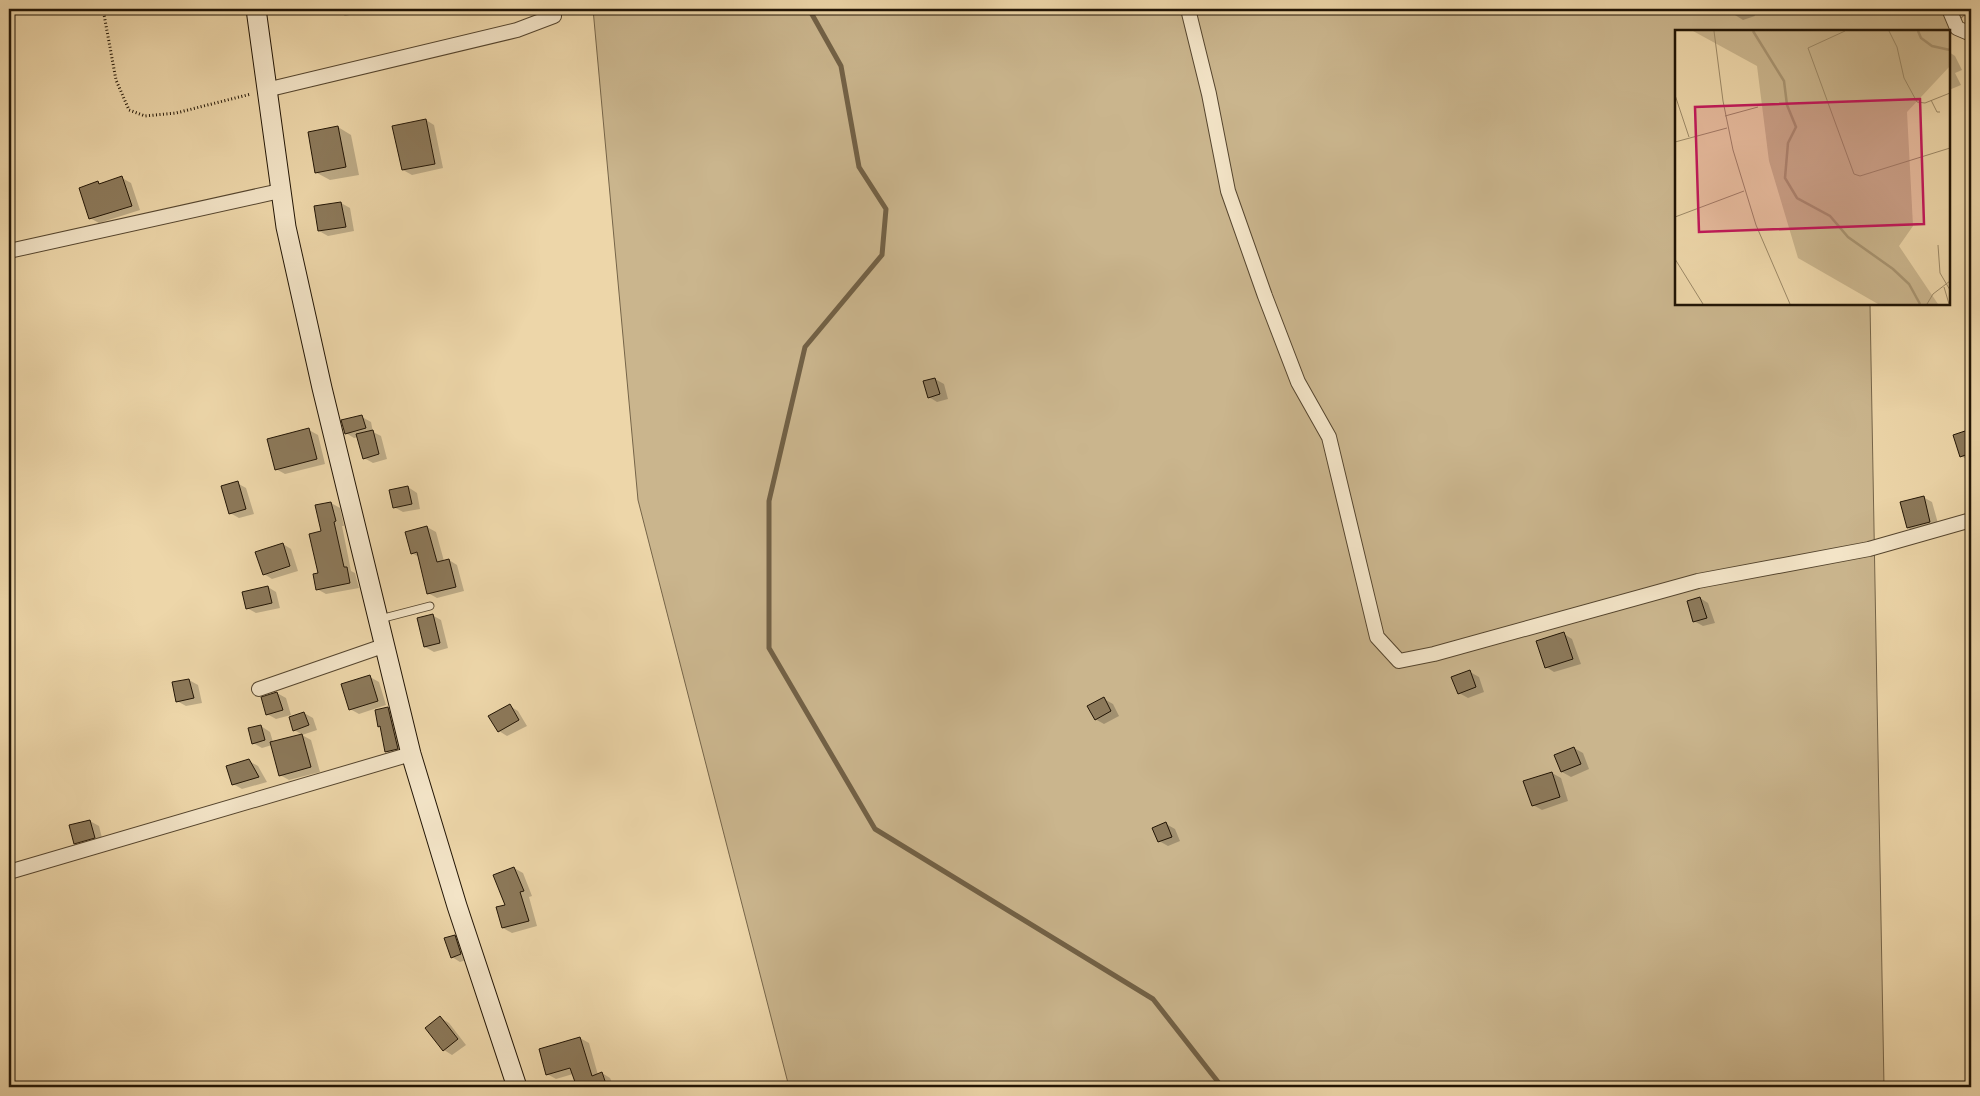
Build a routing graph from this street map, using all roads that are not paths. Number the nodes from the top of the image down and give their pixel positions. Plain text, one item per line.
1 (256, 9) edge
2 (1188, 9) edge
3 (1948, 9) edge
4 (554, 16) dead end
5 (1971, 34) edge
6 (266, 90) junction
7 (280, 191) junction
8 (9, 251) edge
9 (1971, 520) edge
10 (430, 606) dead end
11 (380, 619) junction
12 (386, 645) junction
13 (259, 689) dead end
14 (411, 754) junction
15 (9, 872) edge
16 (517, 1087) edge

1 - 6 street
2 - 9 street
3 - 5 street
4 - 6 street
6 - 7 street
7 - 8 street
7 - 11 street
10 - 11 lane
11 - 12 street
12 - 13 street
12 - 14 street
14 - 15 street
14 - 16 street

